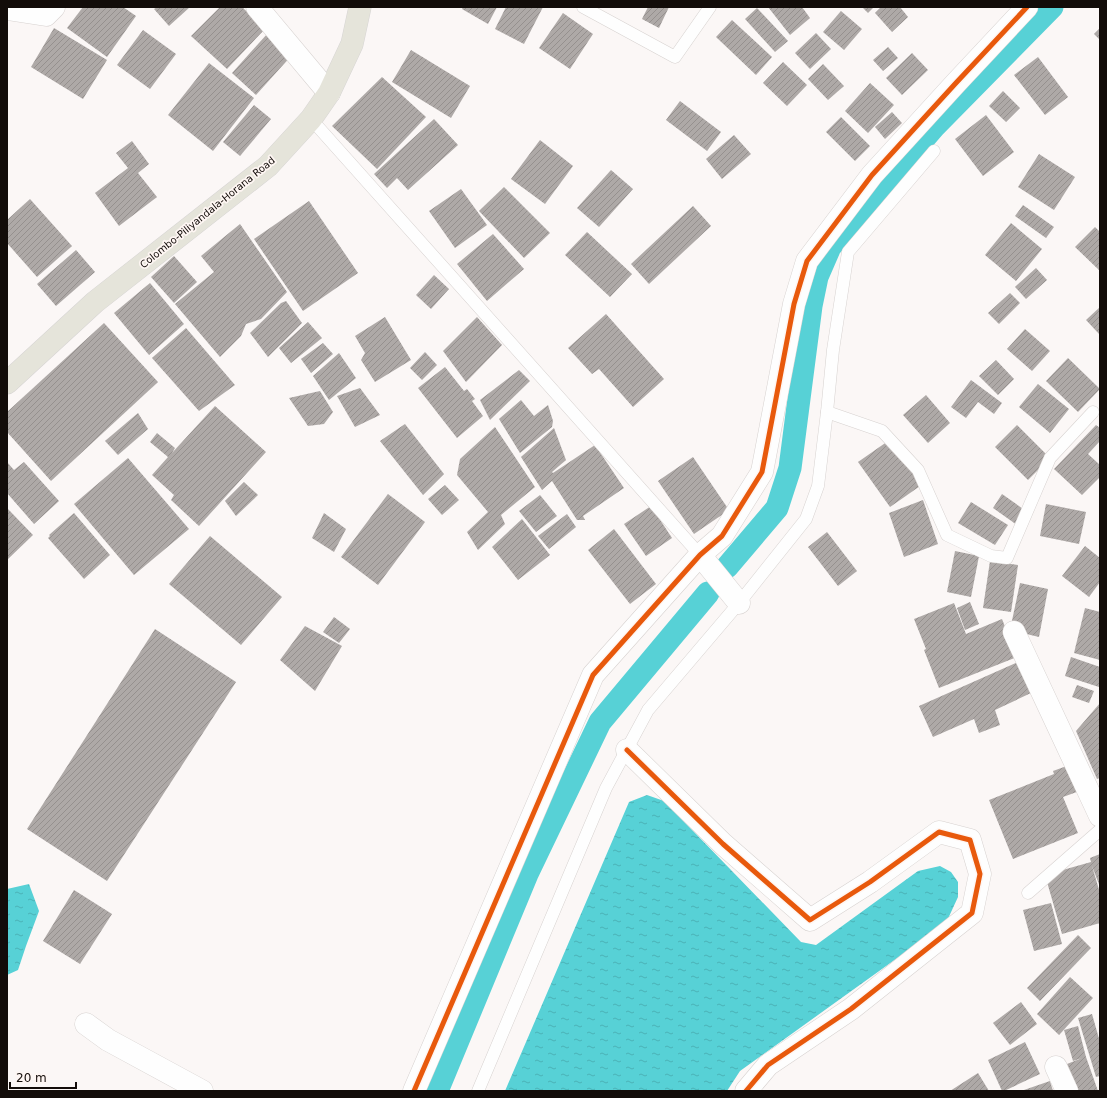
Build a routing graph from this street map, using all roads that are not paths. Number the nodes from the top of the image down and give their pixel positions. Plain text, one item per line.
1 (54, 7) edge
2 (257, 7) edge
3 (360, 7) edge
4 (584, 7) edge
5 (710, 7) edge
6 (1027, 7) edge
7 (7, 9) edge
8 (329, 93) junction
9 (311, 119) junction
10 (934, 151) dead end
11 (7, 383) edge
12 (827, 412) junction
13 (1093, 412) dead end
14 (700, 555) junction
15 (739, 603) junction
16 (1014, 632) dead end
17 (626, 750) junction
18 (1100, 816) edge
19 (1100, 830) edge
20 (1028, 893) dead end
21 (86, 1024) dead end
22 (1056, 1067) dead end
23 (202, 1091) edge
24 (414, 1091) edge
25 (478, 1091) edge
26 (746, 1091) edge
27 (1067, 1091) edge

1 - 7 street
2 - 8 street
3 - 8 main road, Colombo-Piliyandala-Horana Road
4 - 5 lane
6 - 14 street
8 - 9 main road, Colombo-Piliyandala-Horana Road
9 - 11 main road, Colombo-Piliyandala-Horana Road
9 - 14 lane
10 - 12 lane
12 - 13 lane
12 - 15 lane
14 - 15 street
14 - 24 street
15 - 17 lane
16 - 18 street
17 - 25 lane
17 - 26 street
19 - 20 lane
21 - 23 street
22 - 27 street

